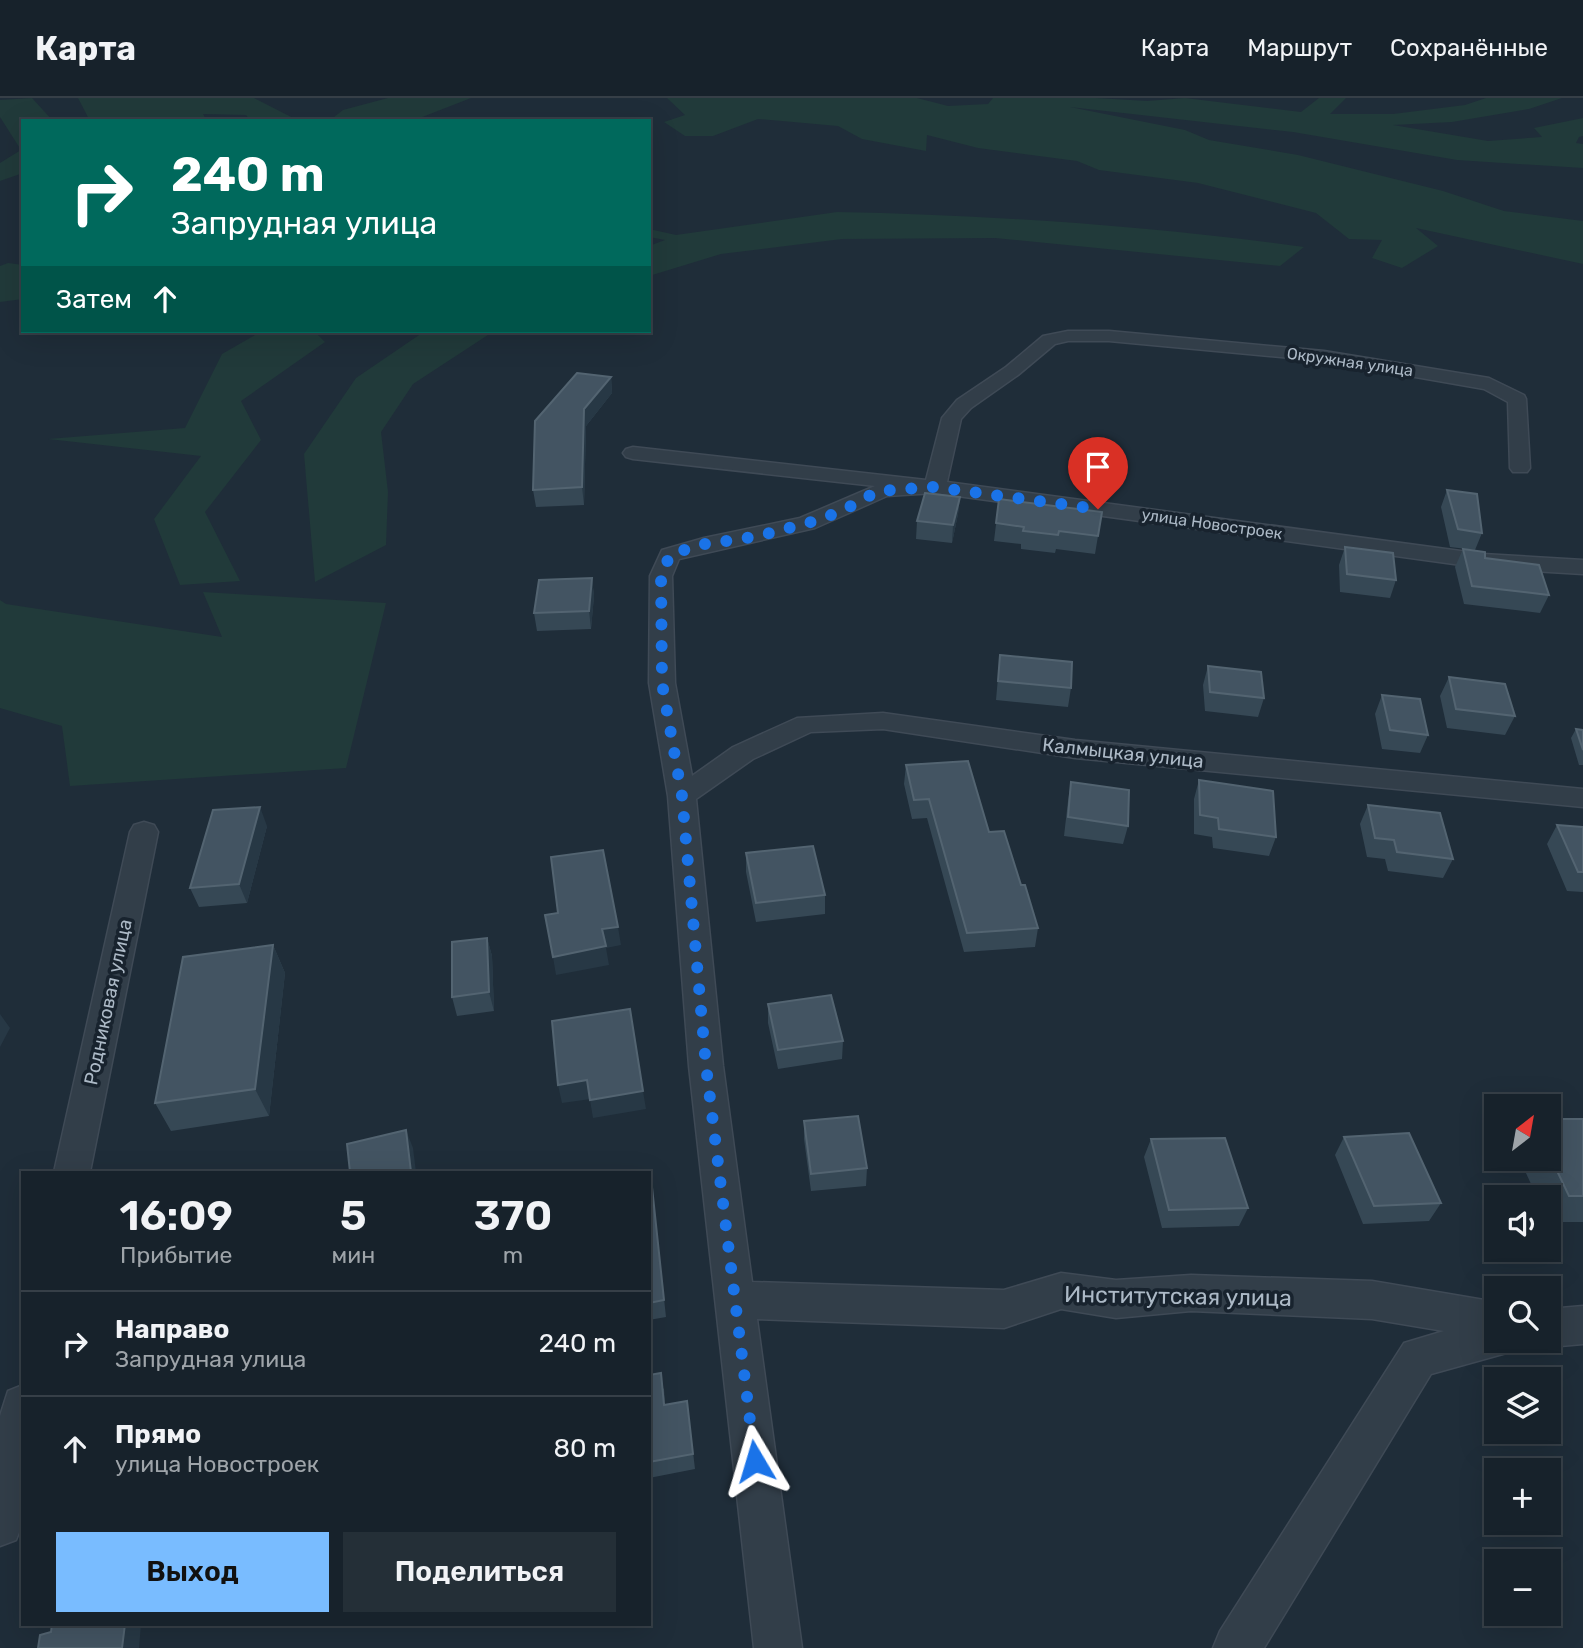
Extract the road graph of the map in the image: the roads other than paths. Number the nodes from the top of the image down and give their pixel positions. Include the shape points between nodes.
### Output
1 (633, 453) dead end
2 (1520, 468) dead end
3 (934, 487) junction
4 (1583, 567) edge
5 (682, 796) junction
6 (1583, 798) edge
7 (144, 832) dead end
8 (72, 1171) edge
9 (735, 1300) junction
10 (1484, 1319) edge
11 (1583, 1325) edge
12 (1561, 1327) edge
13 (1484, 1341) edge
14 (21, 1416) edge
15 (0, 1524) edge
16 (778, 1648) edge
17 (1237, 1648) edge

1 - 3 street, улица Новостроек
2 - 3 street, Окружная улица via 1517,399 1489,384 1324,356 1068,336 1049,340 964,404 952,418
3 - 4 street, улица Новостроек via 1483,561
3 - 5 street via 878,491 811,522 670,555 661,576 662,683
5 - 6 street, Калмыцкая улица via 743,753 807,724 883,721 1075,749
5 - 9 street via 706,1066
7 - 8 street, Родниковая улица
9 - 10 street, Институтская улица via 1004,1309 1061,1291 1116,1299 1191,1293 1372,1300
9 - 16 street
11 - 12 street
13 - 17 street via 1418,1357
14 - 15 street

